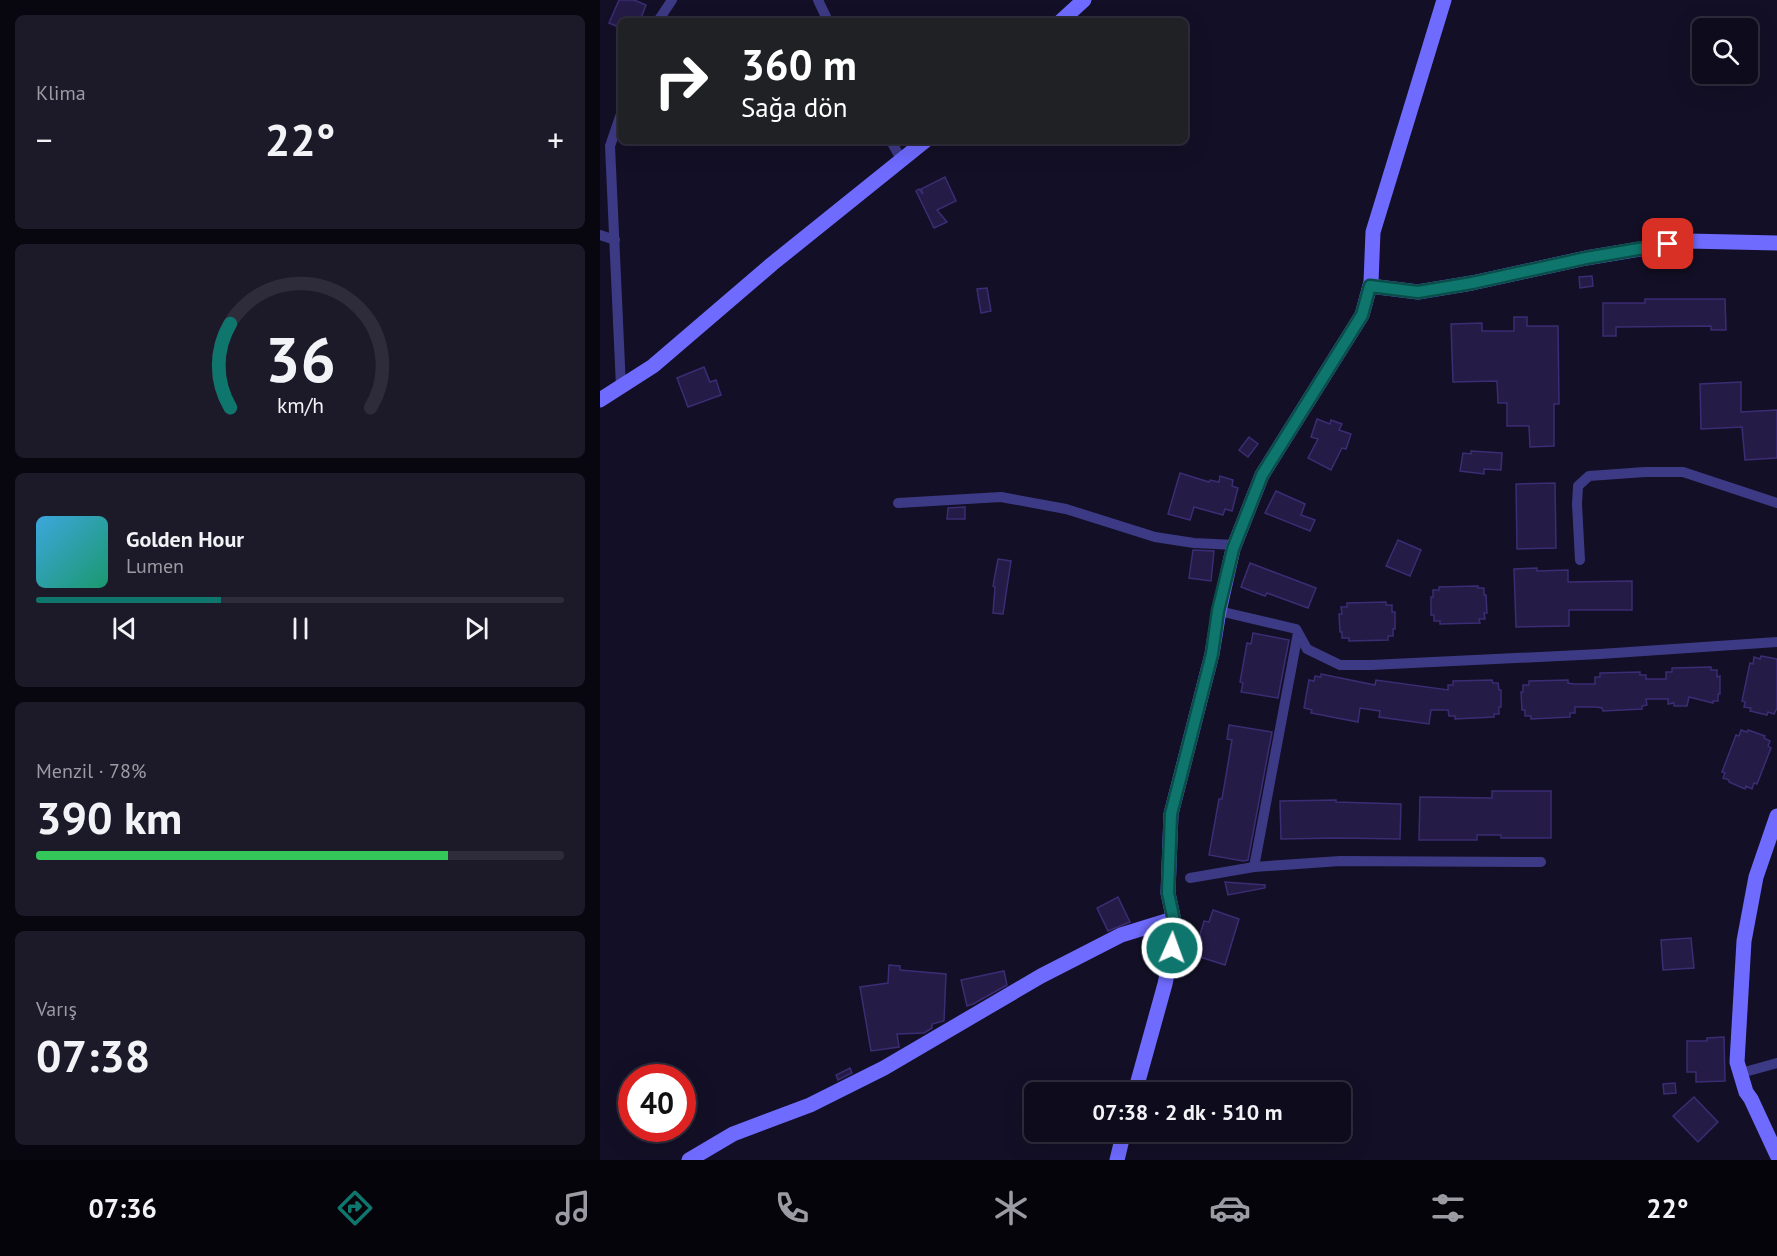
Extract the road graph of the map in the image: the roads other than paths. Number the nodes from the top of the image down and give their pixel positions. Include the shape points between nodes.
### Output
1 (672, 0) edge
2 (818, 0) edge
3 (1084, 0) edge
4 (1444, 0) edge
5 (660, 18) edge
6 (827, 18) edge
7 (1064, 18) edge
8 (618, 123) edge
9 (893, 144) edge
10 (921, 144) edge
11 (901, 159) junction
12 (600, 235) edge
13 (615, 240) junction
14 (1777, 243) edge
15 (1370, 286) junction
16 (621, 387) junction
17 (600, 400) edge
18 (1777, 502) edge
19 (898, 503) dead end
20 (1235, 545) junction
21 (1580, 560) dead end
22 (1218, 611) junction
23 (1298, 633) junction
24 (1777, 642) edge
25 (1777, 816) edge
26 (1541, 861) dead end
27 (1254, 867) junction
28 (1190, 878) dead end
29 (1173, 919) junction
30 (1777, 1063) edge
31 (1741, 1073) junction
32 (1138, 1082) edge
33 (1121, 1142) edge
34 (1777, 1155) edge
35 (689, 1160) edge
36 (1117, 1160) edge

1 - 5 street
2 - 6 street
3 - 7 street
4 - 15 street via 1373,232
8 - 13 street via 610,146
9 - 11 street
10 - 11 street
11 - 16 street via 653,366
12 - 13 street
13 - 16 street
14 - 15 street via 1688,241 1418,292
15 - 20 street via 1362,315 1262,475
16 - 17 street
18 - 21 street via 1683,472 1588,476 1578,486
19 - 20 street via 1001,497 1065,509 1155,537
20 - 22 street
22 - 23 street via 1296,629
22 - 29 street via 1212,654 1171,814 1168,893
23 - 24 street via 1307,649 1340,665 1588,655
23 - 27 street
25 - 31 street via 1756,877 1744,941 1737,1062
26 - 27 street via 1340,861
27 - 28 street
29 - 32 street via 1176,930 1165,984
29 - 35 street via 1121,935 1041,976 884,1068 810,1105 733,1134
30 - 31 street
31 - 34 street via 1746,1092
33 - 36 street

